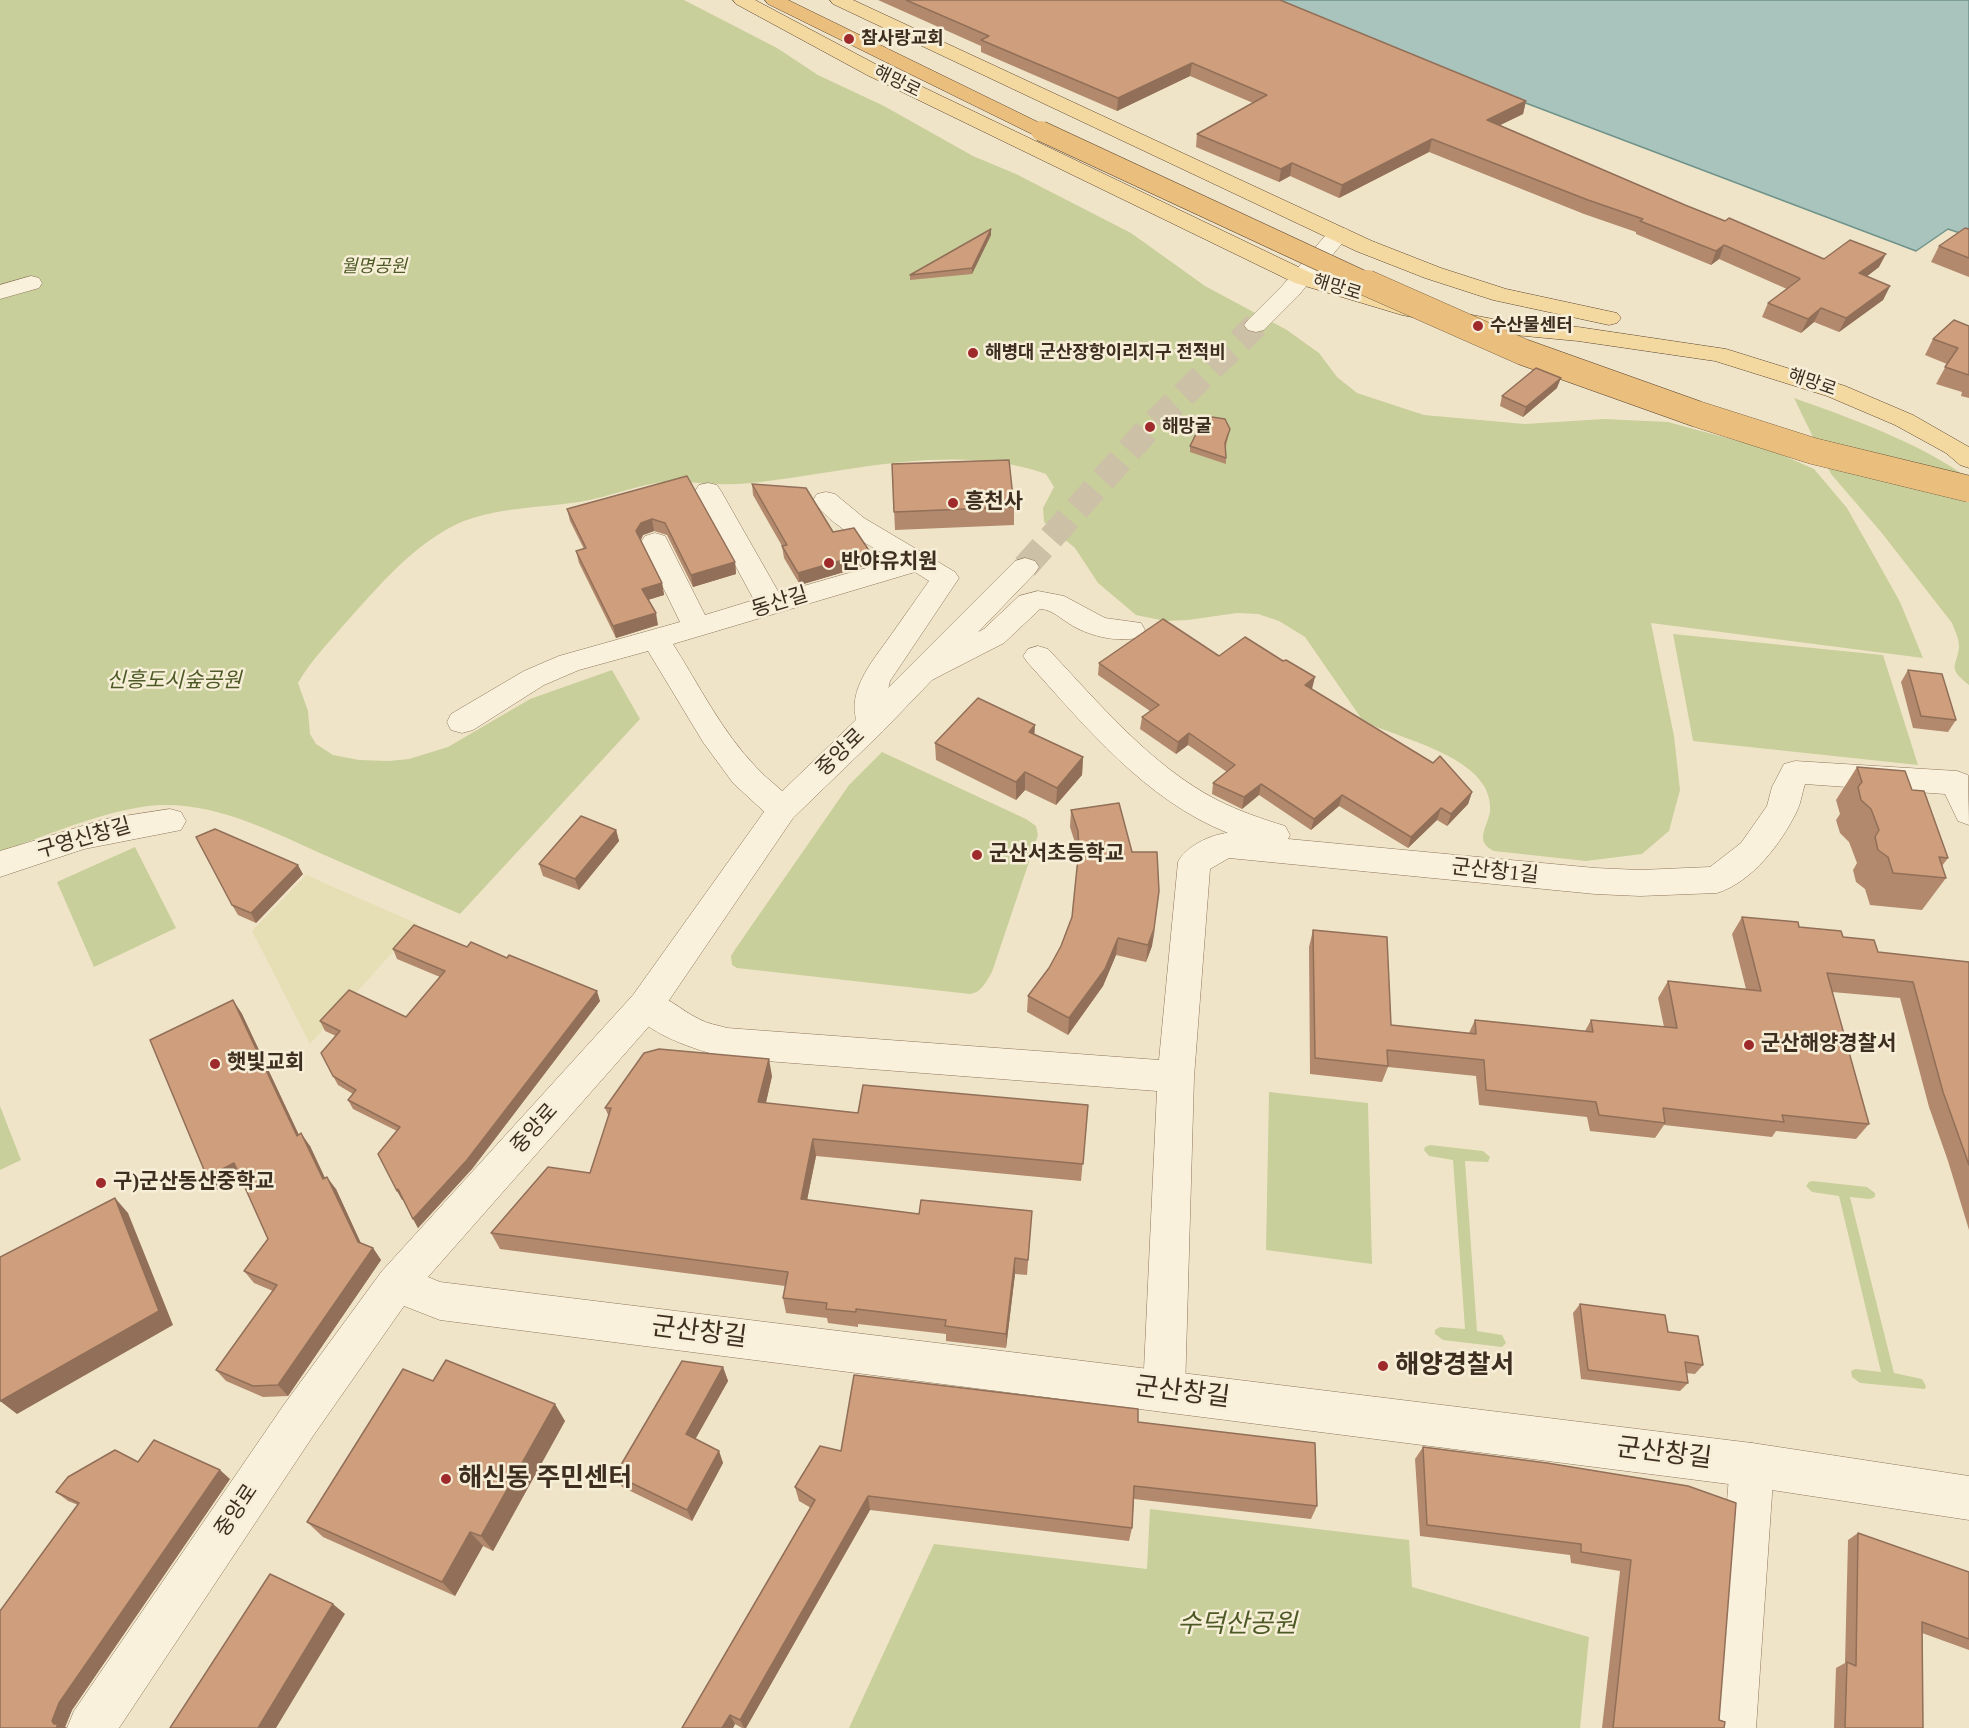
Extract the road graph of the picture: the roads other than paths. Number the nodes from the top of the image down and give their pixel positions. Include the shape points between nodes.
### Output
1 (742, 0) edge
2 (774, 0) edge
3 (800, 0) edge
4 (839, 0) edge
5 (1051, 127) junction
6 (1250, 192) junction
7 (1184, 219) junction
8 (1339, 234) junction
9 (1303, 278) junction
10 (31, 283) dead end
11 (0, 292) edge
12 (1256, 325) tunnel mouth
13 (1934, 412) dead end
14 (1969, 460) edge
15 (1969, 472) edge
16 (1969, 489) edge
17 (708, 491) dead end
18 (826, 500) dead end
19 (655, 542) dead end
20 (918, 562) junction
21 (1025, 567) tunnel mouth
22 (771, 605) junction
23 (696, 627) junction
24 (1131, 630) dead end
25 (655, 639) junction
26 (1038, 656) dead end
27 (920, 674) junction
28 (462, 722) dead end
29 (872, 723) junction
30 (782, 810) junction
31 (1969, 813) edge
32 (170, 820) dead end
33 (0, 864) edge
34 (1490, 871) junction
35 (646, 1005) junction
36 (1176, 1077) junction
37 (396, 1284) junction
38 (1164, 1391) junction
39 (1752, 1465) junction
40 (1969, 1498) edge
41 (91, 1728) edge
42 (1732, 1728) edge

1 - 7 main road, 해망로 via 874,71
2 - 5 highway
3 - 5 highway
4 - 6 main road, 해망로
5 - 15 highway via 1412,287 1676,392 1791,427
5 - 16 highway, bridge via 1347,274 1523,352 1814,451
6 - 7 main road via 1275,209 1280,220 1274,230 1257,233
6 - 8 main road, 해망로
7 - 9 main road, 해망로
8 - 9 street
8 - 13 main road, 해망로 via 1501,296 1716,338 1786,356 1880,388
9 - 12 street
9 - 14 main road, 해망로 via 1410,310 1493,326 1718,354 1836,391 1904,420
10 - 11 street
17 - 22 street
18 - 20 street via 854,524
19 - 23 street
20 - 22 street, 동산길
20 - 29 street via 945,578 876,680 870,698
21 - 27 street, 중앙로
22 - 23 street, 동산길
23 - 25 street, 동산길
24 - 27 street via 1094,624 1052,600 1035,600 994,636
25 - 28 street, 동산길 via 569,663 534,678
25 - 30 street via 744,775
26 - 34 street via 1157,777 1210,813 1245,829 1284,838 1447,855
27 - 29 street, 중앙로
29 - 30 street, 중앙로
30 - 35 street, 중앙로
31 - 34 street, 군산창1길 via 1957,783 1794,772 1782,809 1753,852 1717,880 1629,883
32 - 33 street, 구영신창길 via 108,828
34 - 36 street, 군산창1길 via 1225,845 1194,862
35 - 36 street via 692,1034 727,1042
35 - 37 street, 중앙로
36 - 38 street
37 - 38 street, 군산창길 via 440,1302
37 - 41 street, 중앙로 via 298,1421
38 - 39 street, 군산창길
39 - 40 street, 군산창길
39 - 42 street

